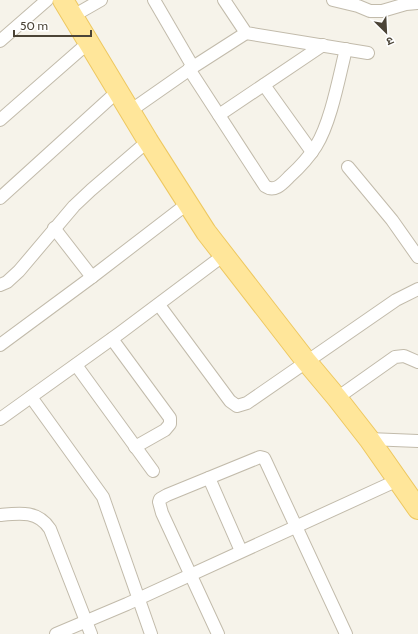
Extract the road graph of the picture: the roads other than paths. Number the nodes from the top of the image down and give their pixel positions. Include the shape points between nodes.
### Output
1 (47, 0) edge
2 (101, 0) edge
3 (154, 0) edge
4 (224, 0) edge
5 (333, 0) edge
6 (418, 3) edge
7 (68, 8) edge
8 (246, 33) junction
9 (0, 41) edge
10 (88, 43) junction
11 (323, 46) junction
12 (346, 49) junction
13 (368, 53) dead end
14 (191, 68) junction
15 (264, 85) junction
16 (118, 91) junction
17 (130, 111) junction
18 (219, 116) junction
19 (0, 120) edge
20 (148, 141) junction
21 (312, 152) junction
22 (348, 167) dead end
23 (0, 198) edge
24 (187, 204) junction
25 (54, 228) junction
26 (224, 255) junction
27 (418, 257) edge
28 (92, 277) junction
29 (0, 285) edge
30 (418, 289) edge
31 (159, 305) junction
32 (112, 339) junction
33 (0, 345) edge
34 (306, 361) junction
35 (418, 362) edge
36 (76, 365) junction
37 (31, 397) junction
38 (337, 398) junction
39 (0, 419) edge
40 (369, 439) junction
41 (418, 441) edge
42 (135, 447) junction
43 (152, 471) dead end
44 (209, 478) junction
45 (398, 480) junction
46 (418, 509) edge
47 (0, 515) edge
48 (296, 526) junction
49 (241, 551) junction
50 (190, 574) junction
51 (138, 599) junction
52 (86, 622) junction
53 (56, 634) edge
54 (91, 634) edge
55 (151, 634) edge
56 (218, 634) edge
57 (346, 634) edge

1 - 9 street
2 - 7 street
3 - 14 street
4 - 8 street
5 - 6 street via 370,11 389,10
7 - 10 main road
8 - 11 street
8 - 14 street
10 - 16 main road
10 - 19 street
11 - 12 street
11 - 15 street
12 - 13 street
12 - 21 street via 328,116
14 - 17 street
14 - 18 street
15 - 18 street
15 - 21 street
16 - 17 main road
16 - 23 street
17 - 20 main road
18 - 21 street via 268,188 282,184
20 - 24 main road
20 - 25 street via 90,190
22 - 27 street via 392,220
24 - 26 main road
24 - 28 street
25 - 28 street
25 - 29 street via 19,272
26 - 31 street
26 - 34 main road
28 - 33 street
30 - 34 street via 396,300
31 - 32 street
31 - 34 street via 230,401 237,406 247,402
32 - 36 street
32 - 42 street via 170,418 170,424 165,430
34 - 38 main road
35 - 38 street via 404,356 394,357
36 - 37 street
36 - 42 street
37 - 39 street
37 - 51 street via 103,497
38 - 40 main road
40 - 41 street
40 - 45 main road
42 - 43 street
44 - 48 street via 255,458 264,458
44 - 49 street
44 - 50 street via 163,497 159,502
45 - 46 main road
45 - 48 street
47 - 52 street via 32,515 46,522
48 - 49 street
48 - 57 street
49 - 50 street
50 - 51 street
50 - 56 street
51 - 52 street
51 - 55 street
52 - 53 street
52 - 54 street

